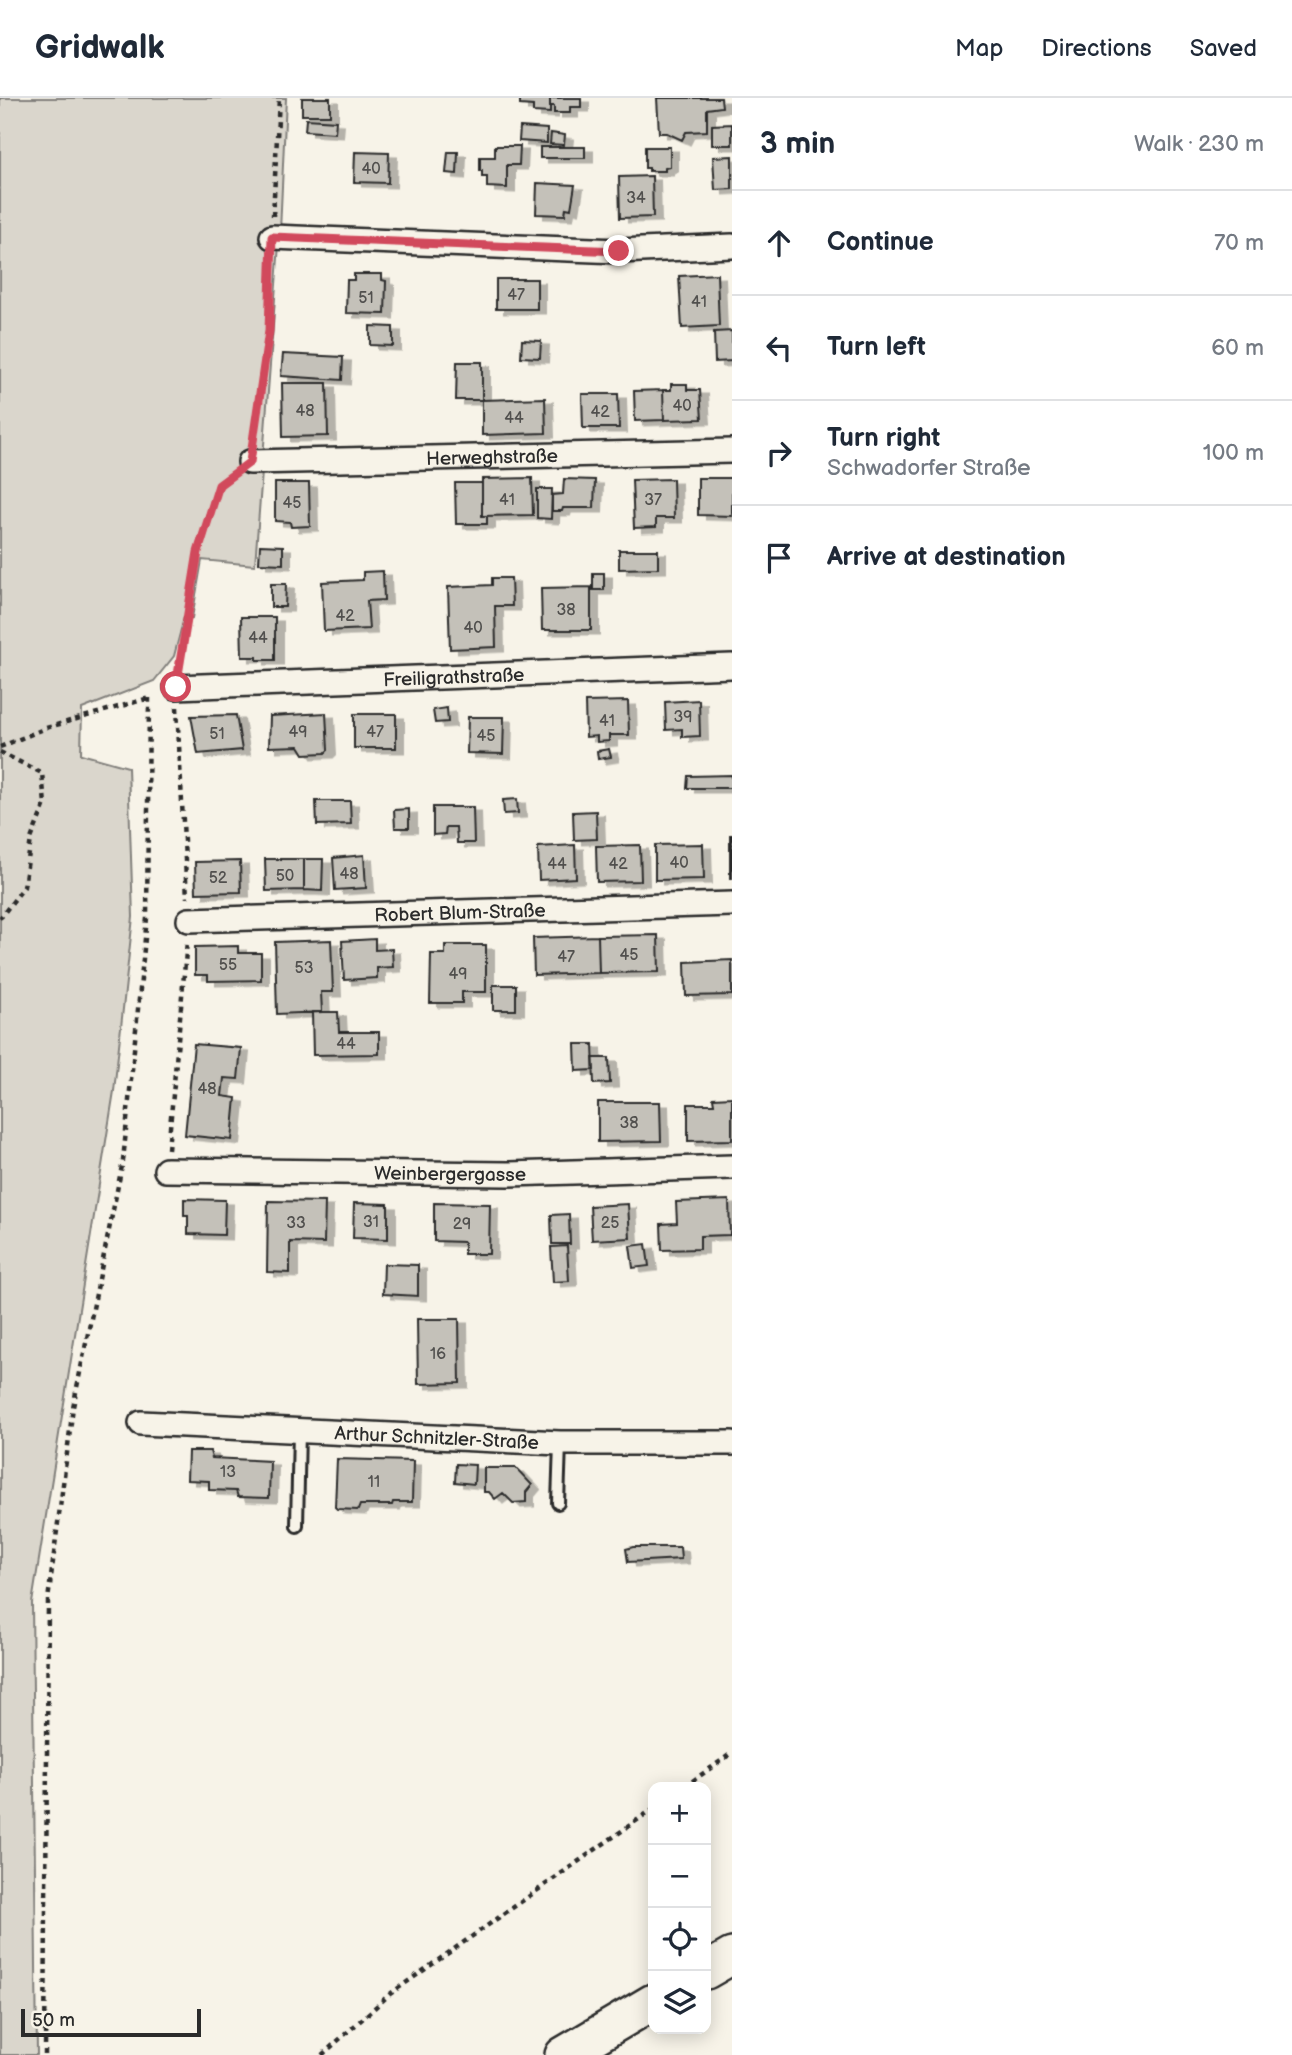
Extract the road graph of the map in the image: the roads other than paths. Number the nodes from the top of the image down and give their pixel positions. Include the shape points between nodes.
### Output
1 (272, 237) road end
2 (732, 246) edge
3 (732, 451) edge
4 (250, 462) road end
5 (732, 666) edge
6 (176, 687) road end
7 (732, 904) edge
8 (189, 920) dead end
9 (732, 1167) edge
10 (166, 1170) dead end
11 (141, 1423) dead end
12 (299, 1430) junction
13 (560, 1443) junction
14 (732, 1443) edge
15 (558, 1503) dead end
16 (297, 1526) dead end
17 (732, 1956) edge
18 (711, 1968) edge
19 (648, 2005) edge
20 (563, 2055) edge

1 - 2 street via 619,251
3 - 4 street, Herweghstraße
5 - 6 street, Freiligrathstraße
7 - 8 street, Robert Blum-Straße
9 - 10 street, Weinbergergasse via 510,1174
11 - 12 street, Arthur Schnitzler-Straße
12 - 13 street, Arthur Schnitzler-Straße
12 - 16 lane
13 - 14 street, Arthur Schnitzler-Straße
13 - 15 lane
17 - 18 main road
19 - 20 main road

